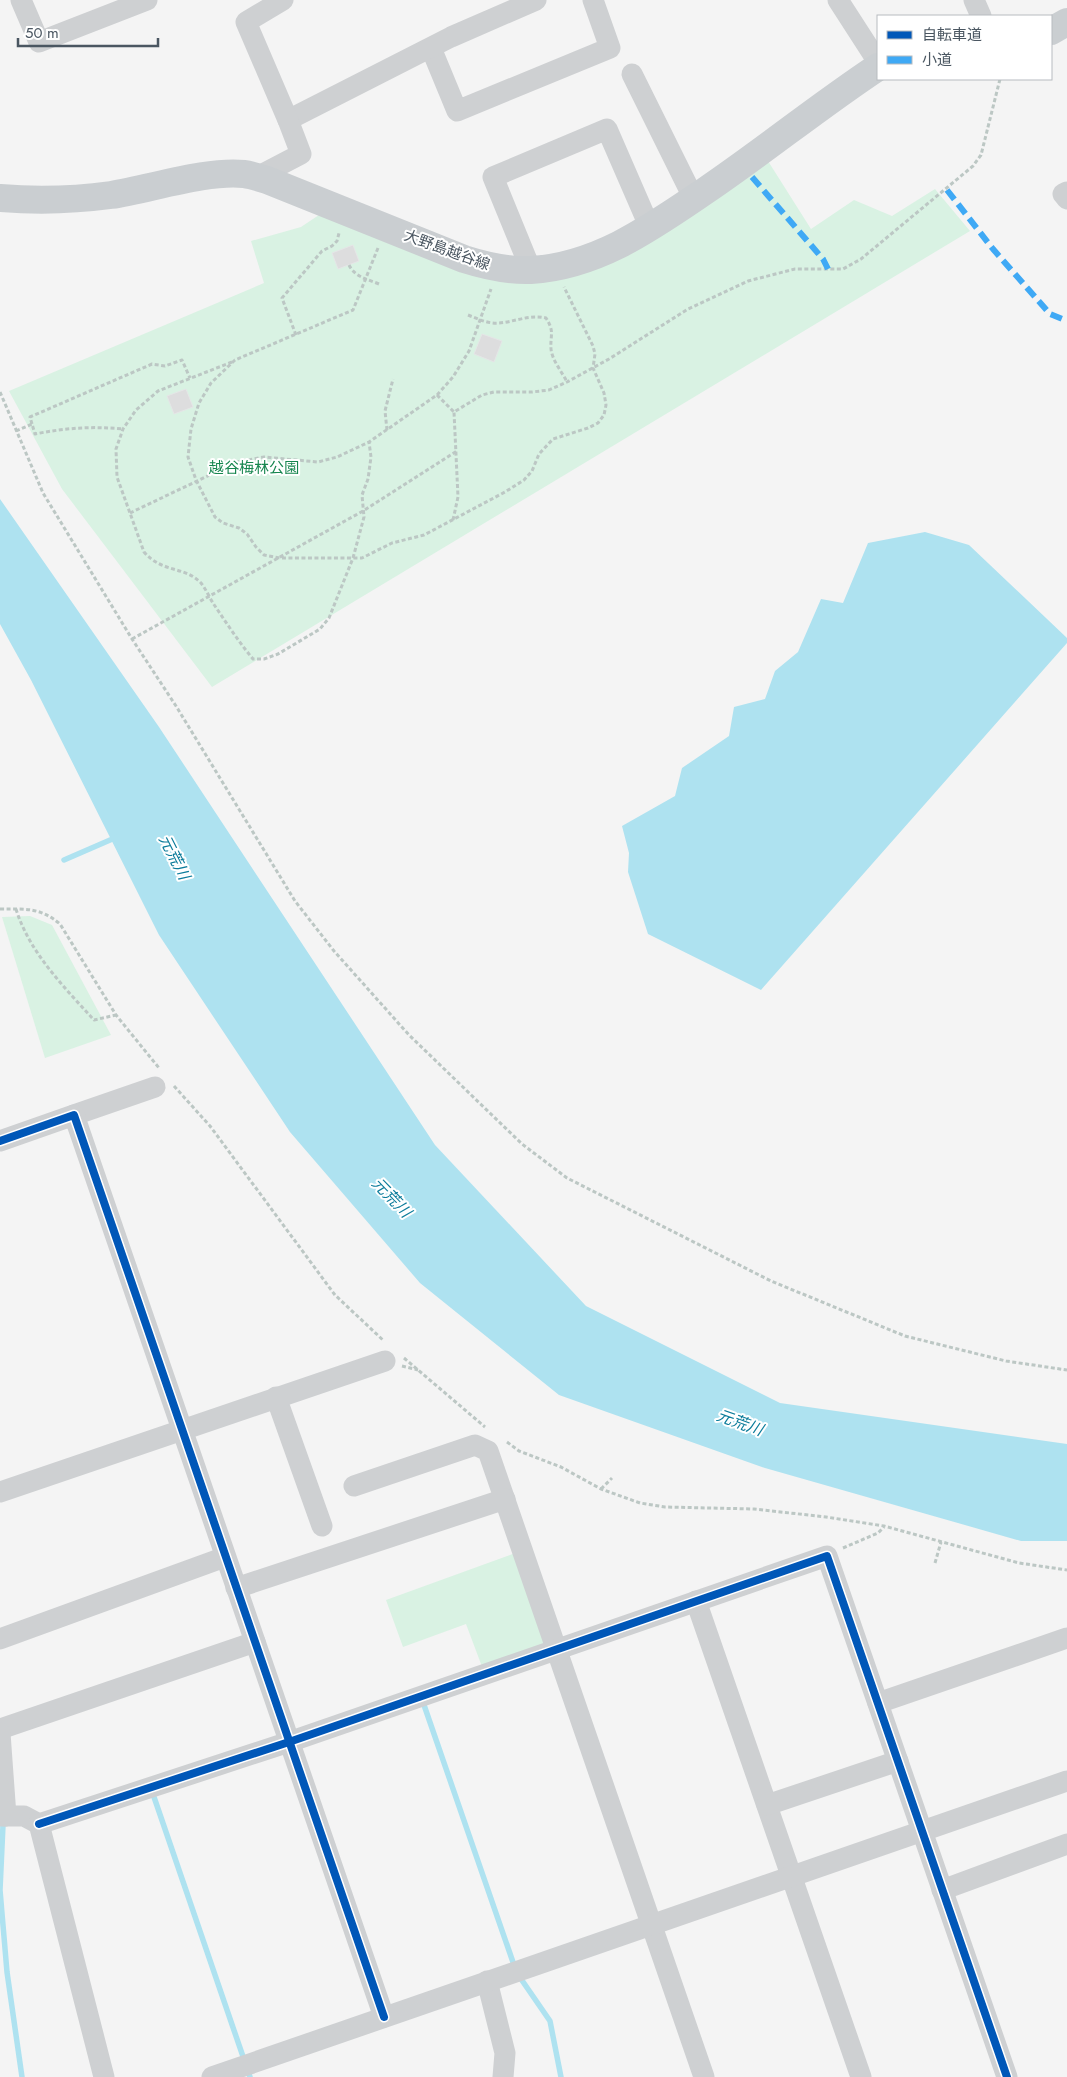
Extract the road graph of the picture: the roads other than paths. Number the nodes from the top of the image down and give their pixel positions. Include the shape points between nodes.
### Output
1 (21, 0) edge
2 (147, 0) edge
3 (283, 0) edge
4 (536, 0) edge
5 (593, 0) edge
6 (838, 0) edge
7 (974, 0) edge
8 (981, 15) edge
9 (1067, 22) edge
10 (1052, 30) edge
11 (431, 48) junction
12 (877, 60) edge
13 (877, 68) edge
14 (632, 74) dead end
15 (288, 120) junction
16 (257, 177) junction
17 (1067, 192) edge
18 (0, 198) edge
19 (694, 199) junction
20 (1067, 199) edge
21 (650, 228) junction
22 (531, 270) junction
23 (163, 1080) road end
24 (74, 1115) junction
25 (0, 1140) edge
26 (391, 1353) road end
27 (276, 1397) junction
28 (181, 1429) junction
29 (354, 1486) dead end
30 (0, 1492) edge
31 (504, 1499) junction
32 (322, 1526) dead end
33 (225, 1557) junction
34 (236, 1588) junction
35 (696, 1601) junction
36 (1067, 1638) edge
37 (0, 1639) edge
38 (255, 1642) junction
39 (556, 1650) junction
40 (878, 1703) junction
41 (0, 1729) edge
42 (0, 1733) edge
43 (289, 1742) junction
44 (898, 1761) junction
45 (1067, 1781) edge
46 (767, 1805) junction
47 (3, 1816) edge
48 (39, 1824) junction
49 (922, 1831) junction
50 (1067, 1844) edge
51 (792, 1876) junction
52 (942, 1890) junction
53 (651, 1925) junction
54 (487, 1981) junction
55 (384, 2017) junction
56 (104, 2077) edge
57 (212, 2077) edge
58 (503, 2077) edge
59 (704, 2077) edge
60 (861, 2077) edge
61 (1007, 2077) edge

1 - 2 street via 39,42
3 - 15 street via 246,22
4 - 11 street
5 - 11 street via 610,48 457,111
6 - 12 street
7 - 8 street
9 - 10 main road
11 - 15 street
13 - 19 main road, 大野島越谷線
14 - 19 street
15 - 16 street via 301,154
16 - 18 main road, 大野島越谷線 via 227,174 72,199
16 - 22 main road, 大野島越谷線 via 464,259 496,268
17 - 20 street via 1063,194
19 - 21 main road, 大野島越谷線
21 - 22 main road, 大野島越谷線 via 616,247 577,261
21 - 22 street via 607,129 493,177
23 - 24 street
24 - 25 street
24 - 28 street
26 - 27 street
27 - 28 street
27 - 32 street
28 - 30 street
28 - 33 street
29 - 31 street via 475,1445 488,1451
31 - 34 street
31 - 39 street
33 - 34 street
33 - 37 street
34 - 38 street
35 - 39 street
35 - 40 street via 826,1556
35 - 46 street
36 - 40 street
38 - 41 street
38 - 43 street
39 - 43 street
39 - 53 street
40 - 44 street
42 - 47 street
43 - 48 street
43 - 55 street
44 - 46 street
44 - 49 street
45 - 49 street
46 - 51 street
47 - 48 street via 24,1816
48 - 56 street
49 - 51 street
49 - 52 street
50 - 52 street
51 - 53 street
51 - 60 street
52 - 61 street
53 - 54 street
53 - 59 street
54 - 55 street
54 - 58 street via 505,2052
55 - 57 street

